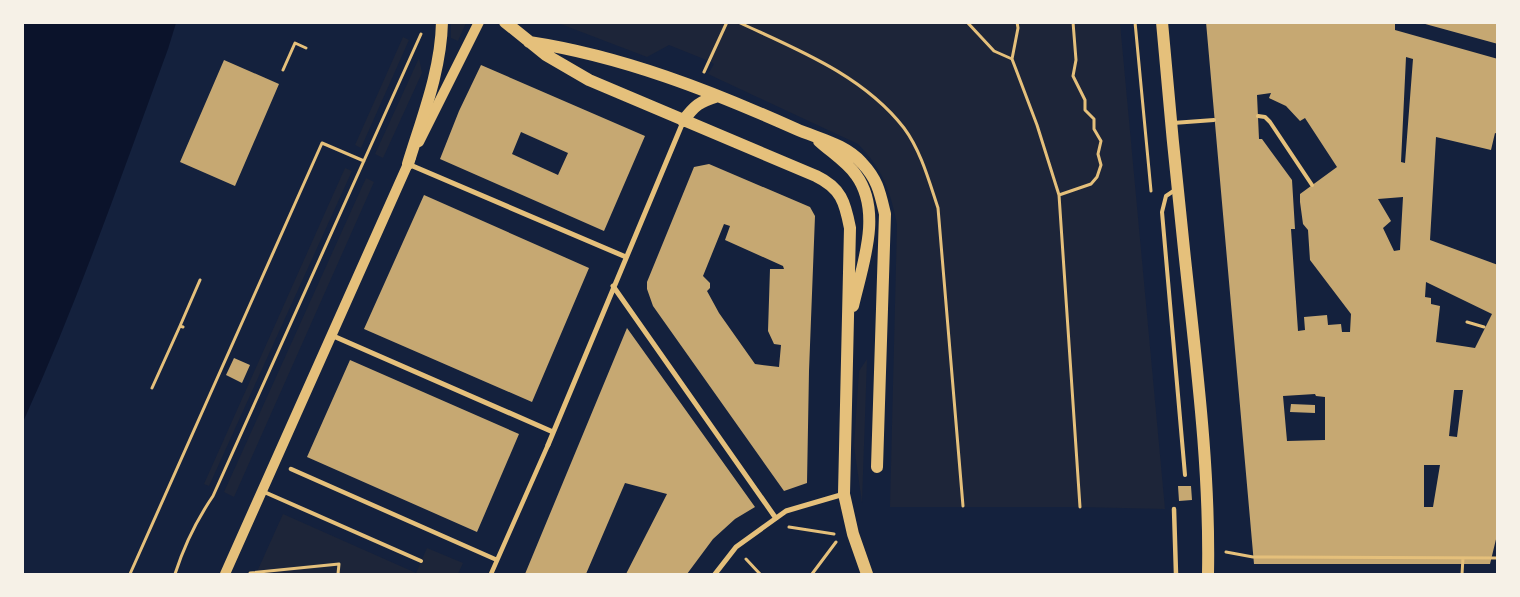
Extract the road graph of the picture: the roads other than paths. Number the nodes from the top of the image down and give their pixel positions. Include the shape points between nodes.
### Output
1 (442, 22) edge
2 (479, 22) edge
3 (505, 22) edge
4 (1162, 22) edge
5 (527, 41) junction
6 (718, 96) junction
7 (1258, 116) dead end
8 (1214, 120) dead end
9 (683, 121) junction
10 (1171, 123) junction
11 (814, 136) junction
12 (408, 164) junction
13 (1312, 185) dead end
14 (1177, 188) junction
15 (626, 257) junction
16 (613, 286) junction
17 (331, 335) junction
18 (847, 336) junction
19 (553, 432) junction
20 (548, 445) joint
21 (877, 467) dead end
22 (292, 469) dead end
23 (1185, 475) dead end
24 (262, 491) junction
25 (844, 494) junction
26 (1174, 509) dead end
27 (775, 517) junction
28 (498, 560) junction
29 (421, 561) dead end
30 (225, 574) edge
31 (492, 574) edge
32 (715, 574) edge
33 (867, 574) edge
34 (1176, 574) edge
35 (1208, 574) edge

1 - 12 main road via 439,62
2 - 12 main road
3 - 5 main road
4 - 10 main road
5 - 6 main road via 569,48
5 - 9 main road via 589,80
6 - 9 main road via 694,106
6 - 11 main road
7 - 13 lane via 1270,122
8 - 10 lane
9 - 15 street
9 - 18 main road via 816,176 838,192 845,205 850,228
10 - 14 main road
11 - 18 main road via 854,173 865,193 868,210 868,241
11 - 21 main road via 844,148 862,163 878,184 885,214
12 - 15 street
12 - 17 main road
14 - 23 lane via 1166,196 1162,212
14 - 35 main road via 1208,492
15 - 16 street
16 - 19 street
16 - 27 street
17 - 19 street
17 - 24 main road
18 - 25 main road
19 - 20 street
20 - 28 street
22 - 28 street
24 - 29 lane
24 - 30 main road
25 - 27 street
25 - 33 main road
26 - 34 street
27 - 32 street via 736,547
28 - 31 street

